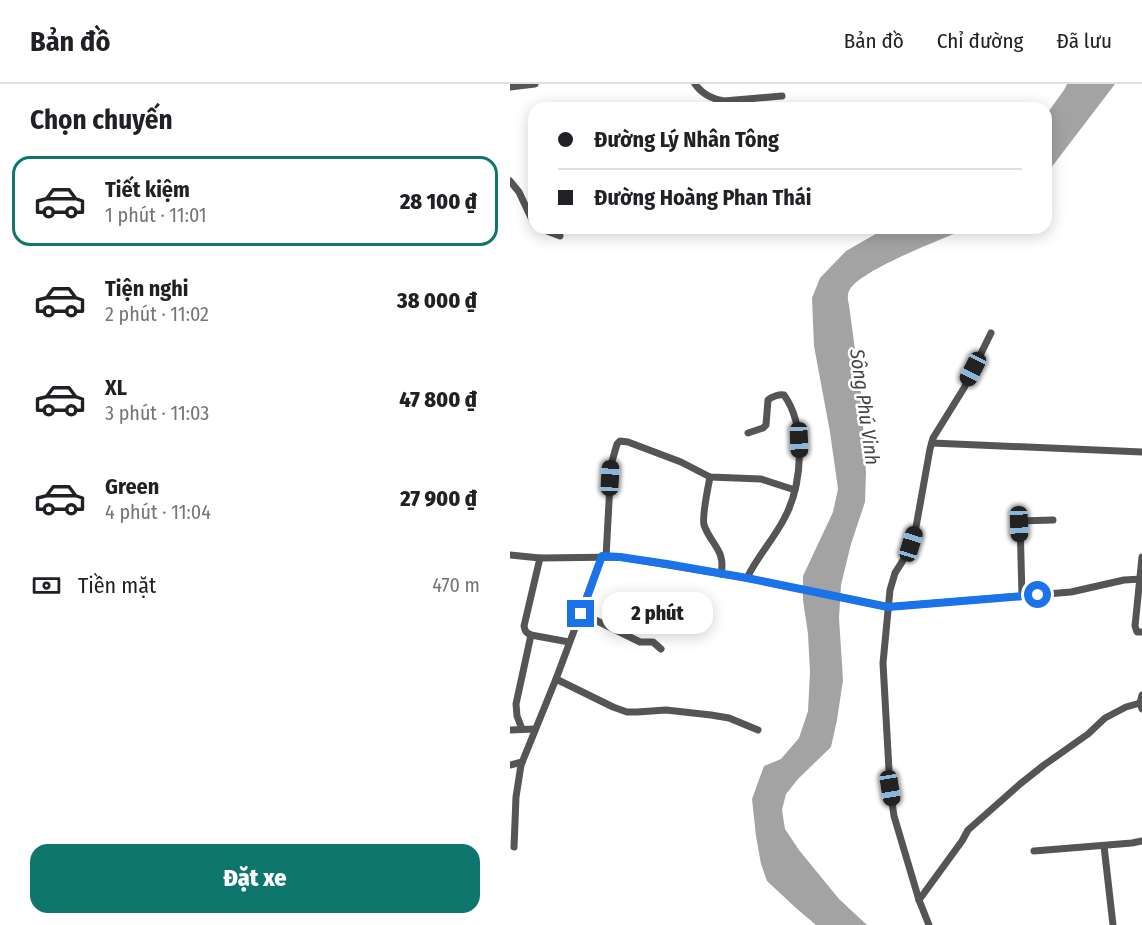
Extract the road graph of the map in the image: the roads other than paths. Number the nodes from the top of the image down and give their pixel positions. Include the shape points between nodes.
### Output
1 (535, 84) edge
2 (695, 84) edge
3 (510, 87) edge
4 (782, 96) dead end
5 (510, 181) edge
6 (528, 211) edge
7 (555, 234) edge
8 (560, 236) dead end
9 (991, 333) dead end
10 (748, 434) dead end
11 (932, 443) junction
12 (1142, 452) edge
13 (710, 477) junction
14 (795, 490) junction
15 (1053, 520) dead end
16 (510, 555) edge
17 (604, 556) junction
18 (1142, 557) edge
19 (540, 558) junction
20 (721, 574) junction
21 (747, 578) junction
22 (1141, 579) edge
23 (1022, 596) junction
24 (888, 607) junction
25 (581, 614) junction
26 (1142, 632) edge
27 (531, 635) junction
28 (569, 642) junction
29 (662, 649) dead end
30 (556, 679) junction
31 (1141, 701) edge
32 (522, 729) junction
33 (536, 729) junction
34 (510, 730) edge
35 (758, 730) dead end
36 (522, 762) junction
37 (510, 765) edge
38 (1142, 841) edge
39 (1104, 846) junction
40 (514, 847) dead end
41 (1034, 851) dead end
42 (919, 900) junction
43 (929, 925) edge
44 (1113, 925) edge

1 - 3 street
2 - 4 street via 709,96 724,101
5 - 6 street
7 - 8 street
9 - 11 street
10 - 14 street via 766,426 768,400 784,395 799,440
11 - 12 street
11 - 24 street via 916,526 895,573
13 - 14 street via 761,479
13 - 17 street via 681,462 620,441 610,465
13 - 20 street via 704,522 722,558
14 - 21 street via 784,519
15 - 23 street via 1020,521
16 - 19 street
17 - 19 street
17 - 20 street
17 - 25 street
18 - 22 street
19 - 27 street via 524,626
20 - 21 street
21 - 24 street
22 - 23 street
22 - 26 street via 1135,626 1137,632
23 - 24 street
24 - 42 street via 884,663 890,788 894,816
25 - 28 street
25 - 29 street
27 - 28 street
27 - 32 street via 516,704
28 - 30 street
30 - 33 street
30 - 35 street via 627,712 666,710 711,715
31 - 42 street via 1106,718 968,830
32 - 33 street
32 - 34 street
33 - 36 street
36 - 37 street
36 - 40 street
38 - 39 street
39 - 41 street
39 - 44 street
42 - 43 street

